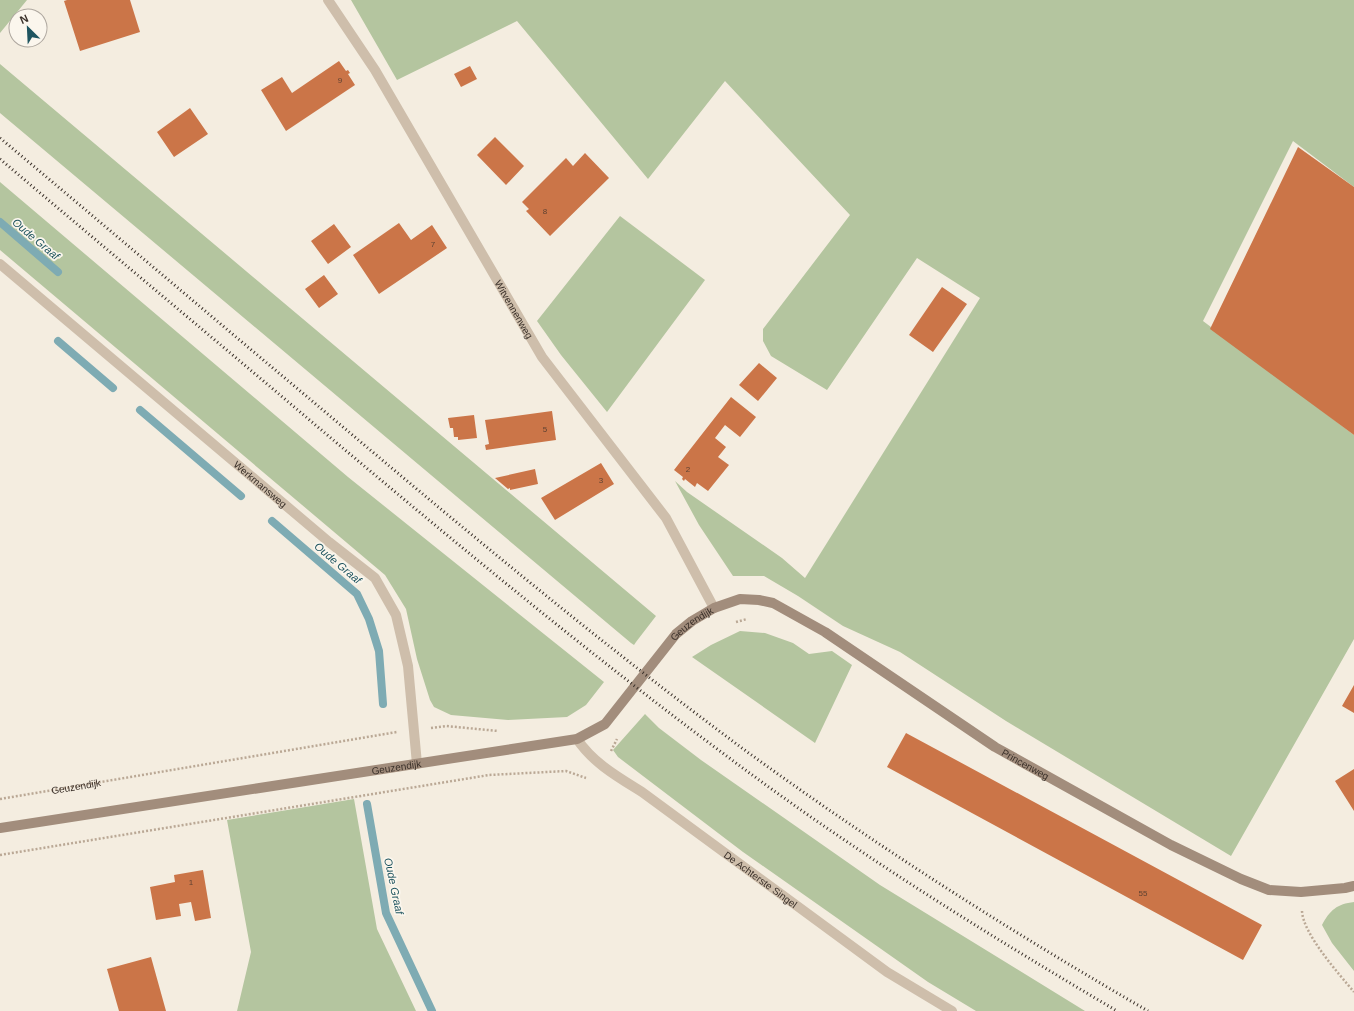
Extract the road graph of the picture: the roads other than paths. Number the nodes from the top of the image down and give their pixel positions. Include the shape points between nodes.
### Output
1 (328, 0) edge
2 (0, 264) edge
3 (714, 608) junction
4 (577, 739) junction
5 (417, 764) junction
6 (0, 828) edge
7 (1354, 886) edge
8 (952, 1011) edge

1 - 3 street, Witvennenweg via 375,70 542,357 666,518
2 - 5 street, Werkmansweg via 375,578 396,615 408,666
3 - 4 main road, Geuzendijk via 676,634 605,724
3 - 7 main road, Princenweg via 740,599 773,603 825,632 995,748 1165,841 1241,879 1269,890 1301,892
4 - 5 main road, Geuzendijk
4 - 8 street, De Achterste Singel via 585,751 612,773 642,792 887,972
5 - 6 main road, Geuzendijk

